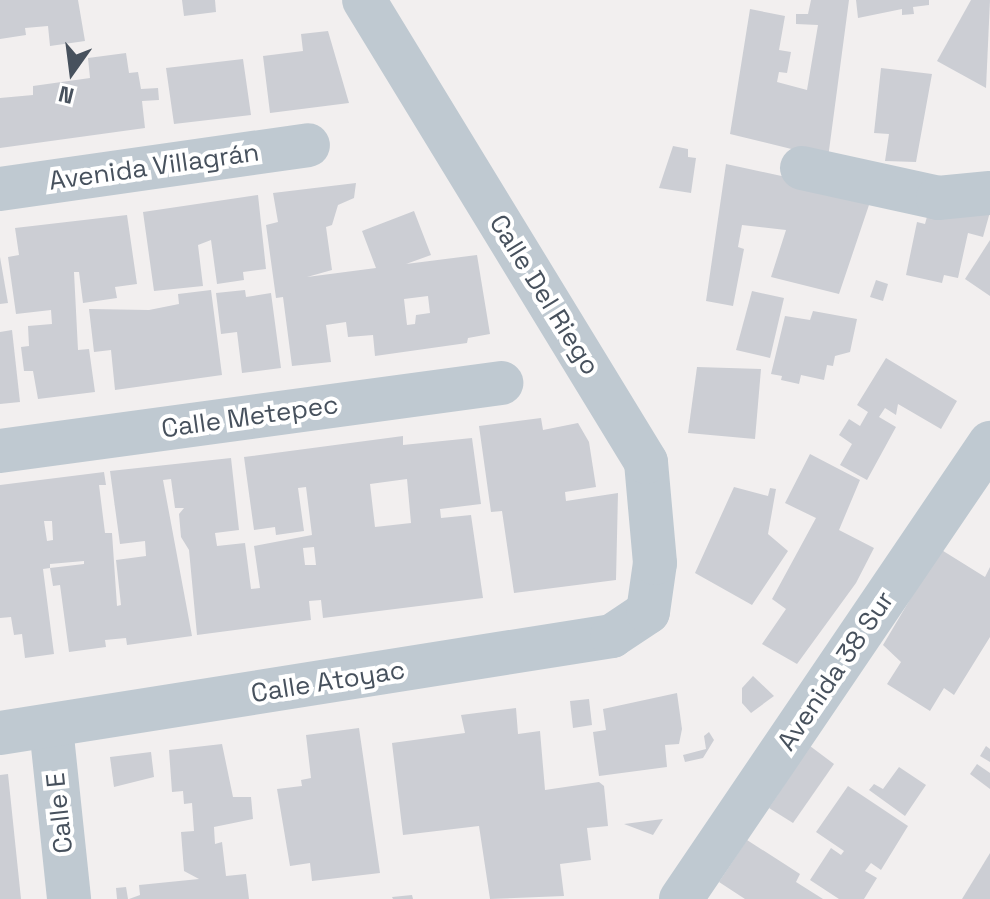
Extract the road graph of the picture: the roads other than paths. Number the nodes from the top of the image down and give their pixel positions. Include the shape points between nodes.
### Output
1 (364, 0) edge
2 (308, 145) dead end
3 (802, 168) dead end
4 (0, 189) edge
5 (990, 193) edge
6 (501, 383) dead end
7 (0, 451) edge
8 (988, 452) edge
9 (648, 612) joint
10 (51, 727) junction
11 (0, 733) edge
12 (69, 899) edge
13 (681, 899) edge

1 - 9 street, Calle Del Riego via 646,462 655,563
2 - 4 street, Avenida Villagrán
3 - 5 street via 938,198
6 - 7 street, Calle Metepec
8 - 13 street, Avenida 38 Sur
9 - 10 street, Calle Atoyac via 612,636
10 - 11 street, Calle Atoyac
10 - 12 street, Calle E

